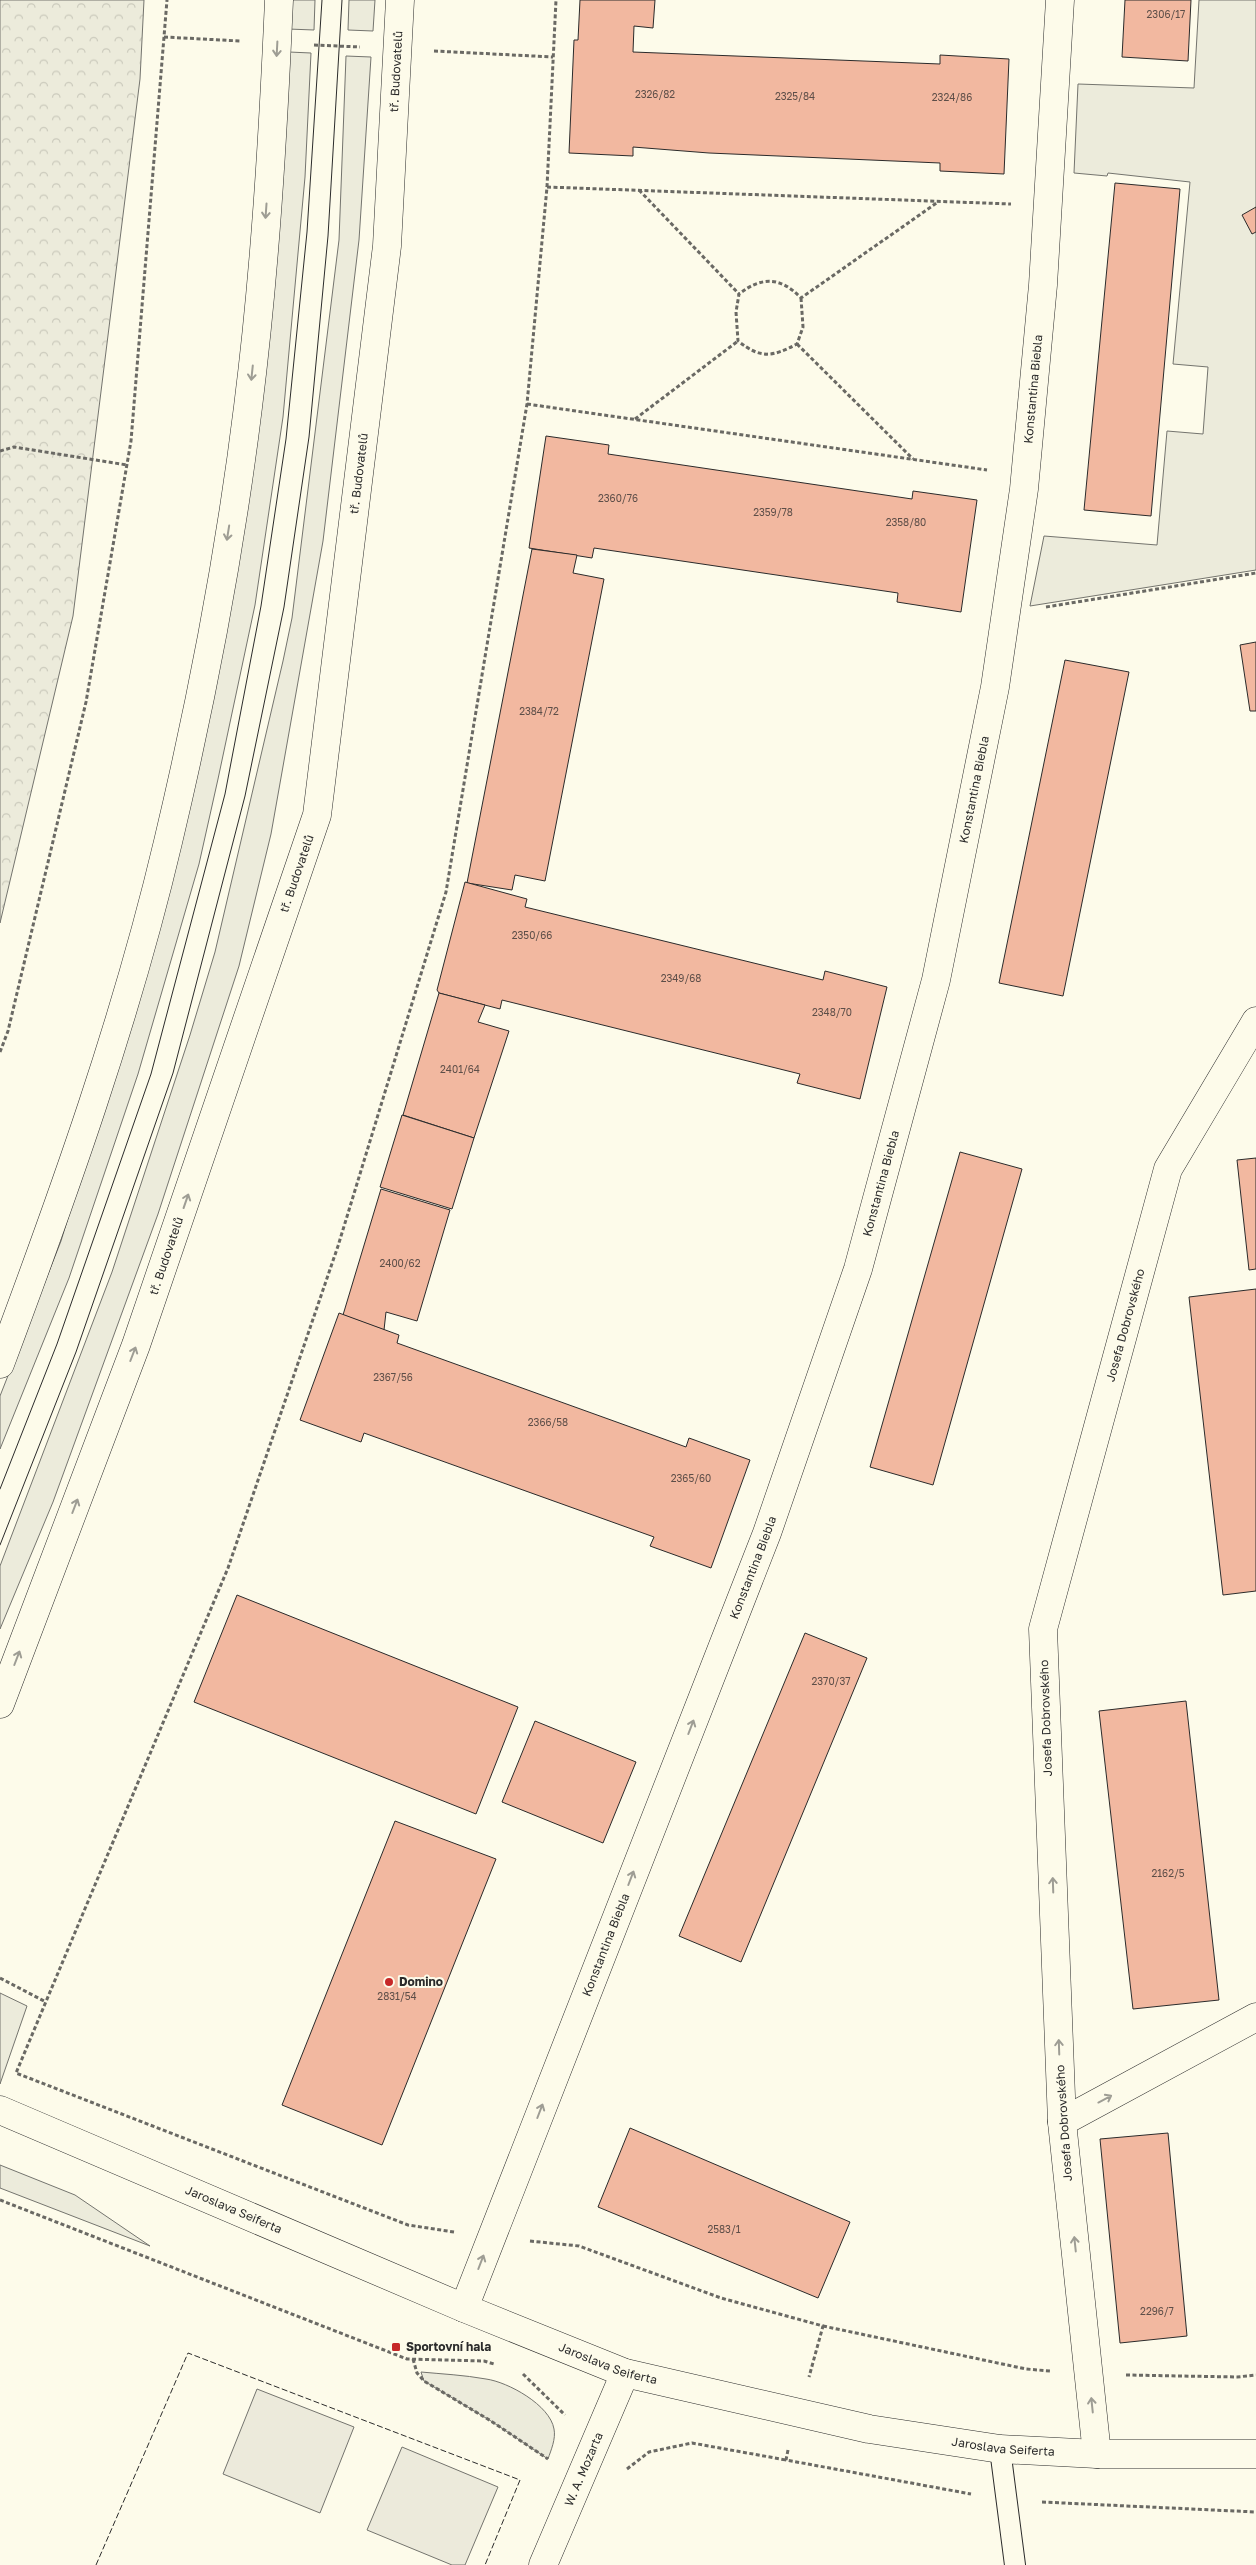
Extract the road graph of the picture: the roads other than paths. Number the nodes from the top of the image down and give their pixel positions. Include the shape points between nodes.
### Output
1 (279, 0) edge
2 (400, 0) edge
3 (1060, 0) edge
4 (1256, 1021) edge
5 (0, 1364) edge
6 (0, 1704) edge
7 (1256, 2017) edge
8 (0, 2110) edge
9 (1062, 2122) junction
10 (464, 2308) junction
11 (625, 2373) junction
12 (1000, 2449) junction
13 (1097, 2454) junction
14 (1256, 2454) edge
15 (543, 2565) edge
16 (1015, 2565) edge

1 -> 5 street via 263,264 248,408 200,697 168,845 127,993 73,1169
6 -> 2 street, tř. Budovatelů via 136,1345 317,815 387,246
10 -> 3 street, Konstantina Biebla via 767,1532 858,1269 936,980 995,687 1026,476 1048,206
9 -> 4 street, Josefa Dobrovského via 1043,1630 1168,1169
9 -> 7 street
8 - 10 street, Jaroslava Seiferta
13 -> 9 street, Josefa Dobrovského
10 - 11 street, Jaroslava Seiferta
11 - 12 street, Jaroslava Seiferta via 869,2429
11 - 15 street, W. A. Mozarta
12 - 13 street, Jaroslava Seiferta
12 - 16 lane
13 - 14 street, Jaroslava Seiferta

